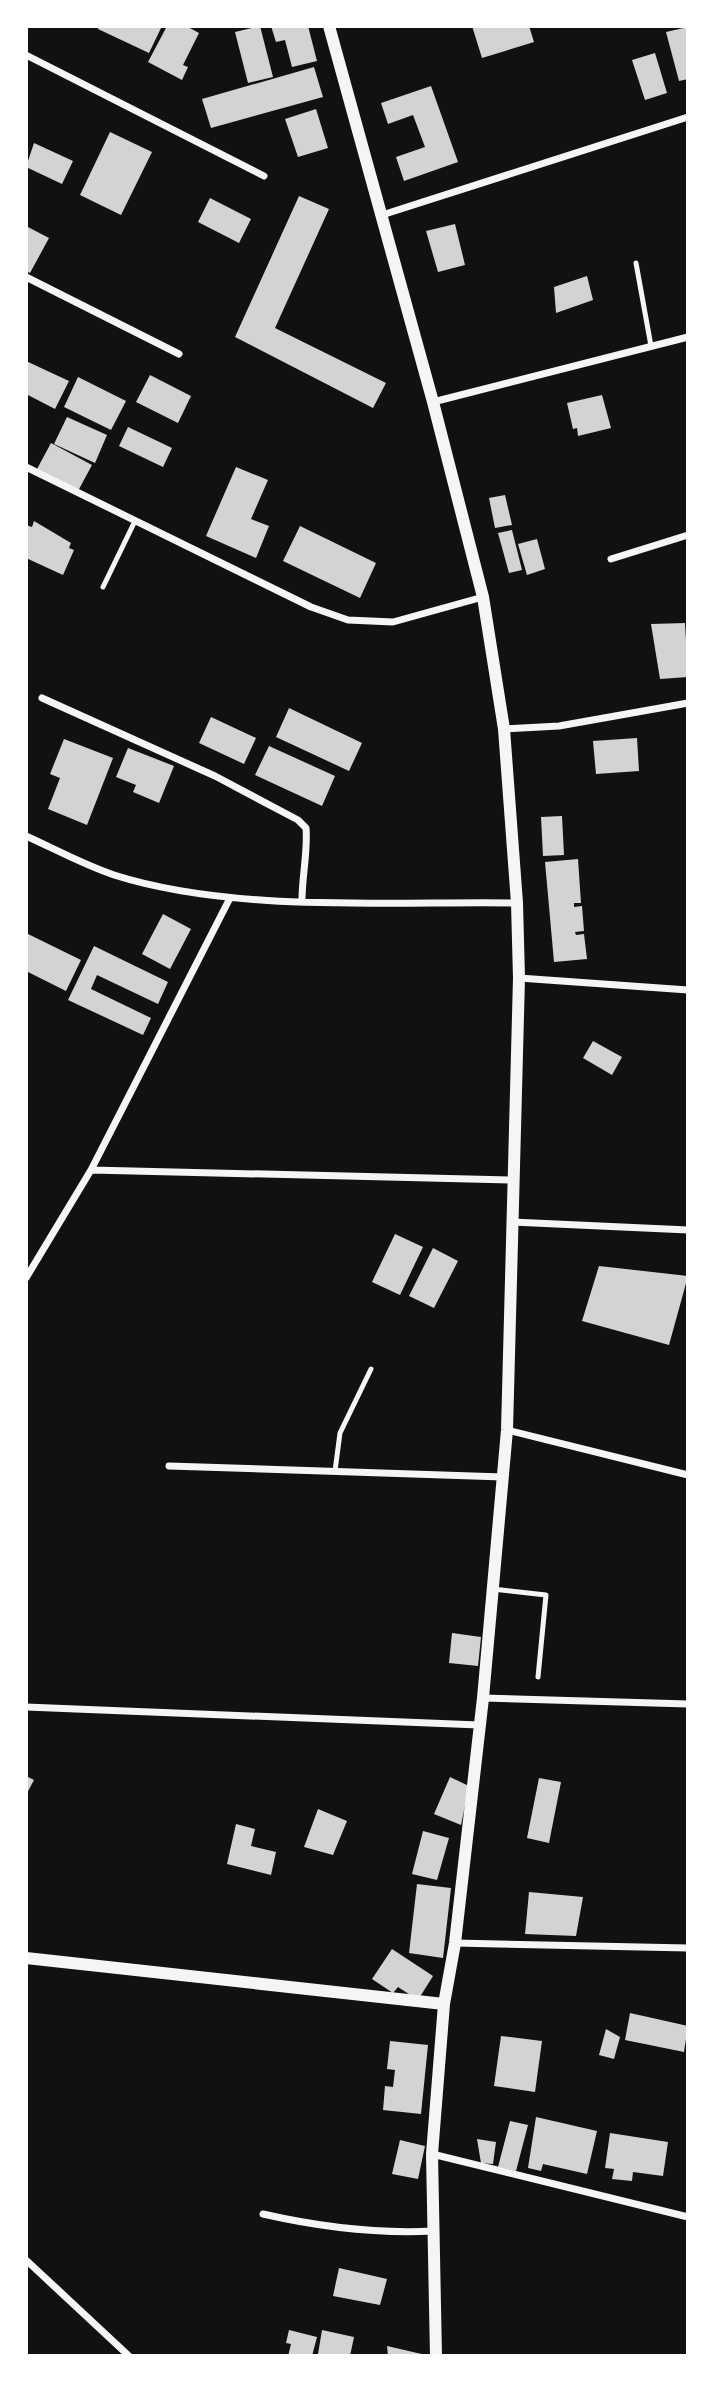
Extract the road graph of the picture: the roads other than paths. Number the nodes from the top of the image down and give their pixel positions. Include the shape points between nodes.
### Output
1 (329, 26) edge
2 (26, 55) edge
3 (688, 117) edge
4 (264, 176) dead end
5 (382, 215) junction
6 (636, 263) dead end
7 (26, 277) edge
8 (688, 337) edge
9 (651, 346) junction
10 (179, 354) dead end
11 (433, 402) junction
12 (26, 467) edge
13 (135, 521) junction
14 (688, 535) edge
15 (611, 559) dead end
16 (103, 587) dead end
17 (483, 597) junction
18 (43, 698) dead end
19 (688, 703) edge
20 (504, 729) junction
21 (26, 836) edge
22 (230, 898) junction
23 (302, 900) junction
24 (517, 903) junction
25 (519, 978) junction
26 (688, 990) edge
27 (90, 1170) junction
28 (512, 1180) junction
29 (512, 1222) junction
30 (688, 1230) edge
31 (26, 1278) edge
32 (371, 1369) dead end
33 (507, 1430) junction
34 (169, 1466) dead end
35 (335, 1471) junction
36 (688, 1475) edge
37 (503, 1477) junction
38 (493, 1589) junction
39 (538, 1677) dead end
40 (483, 1698) junction
41 (688, 1704) edge
42 (26, 1707) edge
43 (479, 1725) junction
44 (455, 1943) junction
45 (688, 1948) edge
46 (26, 1958) edge
47 (444, 2004) junction
48 (432, 2154) junction
49 (263, 2214) dead end
50 (688, 2217) edge
51 (433, 2231) junction
52 (26, 2259) edge
53 (129, 2356) edge
54 (436, 2356) edge

1 - 5 street
2 - 4 street
3 - 5 street
5 - 11 street
6 - 9 lane
7 - 10 street
8 - 9 street
9 - 11 street
11 - 17 street
12 - 13 street
13 - 16 lane
13 - 17 street via 311,607 348,620 393,622
14 - 15 street
17 - 20 street
18 - 23 street via 215,776 298,820 306,828 307,842
19 - 20 street via 559,726
20 - 24 street
21 - 22 street via 112,874
22 - 23 street
22 - 27 street
23 - 24 street
24 - 25 street
25 - 26 street
25 - 28 street
27 - 28 street
27 - 31 street
28 - 29 street
29 - 30 street
29 - 33 street
32 - 35 lane via 340,1433
33 - 36 street
33 - 37 street
34 - 35 street
35 - 37 street
37 - 38 street
38 - 39 lane via 545,1595
38 - 40 street
40 - 41 street
40 - 43 street
42 - 43 street
43 - 44 street
44 - 45 street
44 - 47 street
46 - 47 street
47 - 48 street
48 - 50 street
48 - 51 street
49 - 51 street via 329,2229 387,2234
51 - 54 street
52 - 53 street

